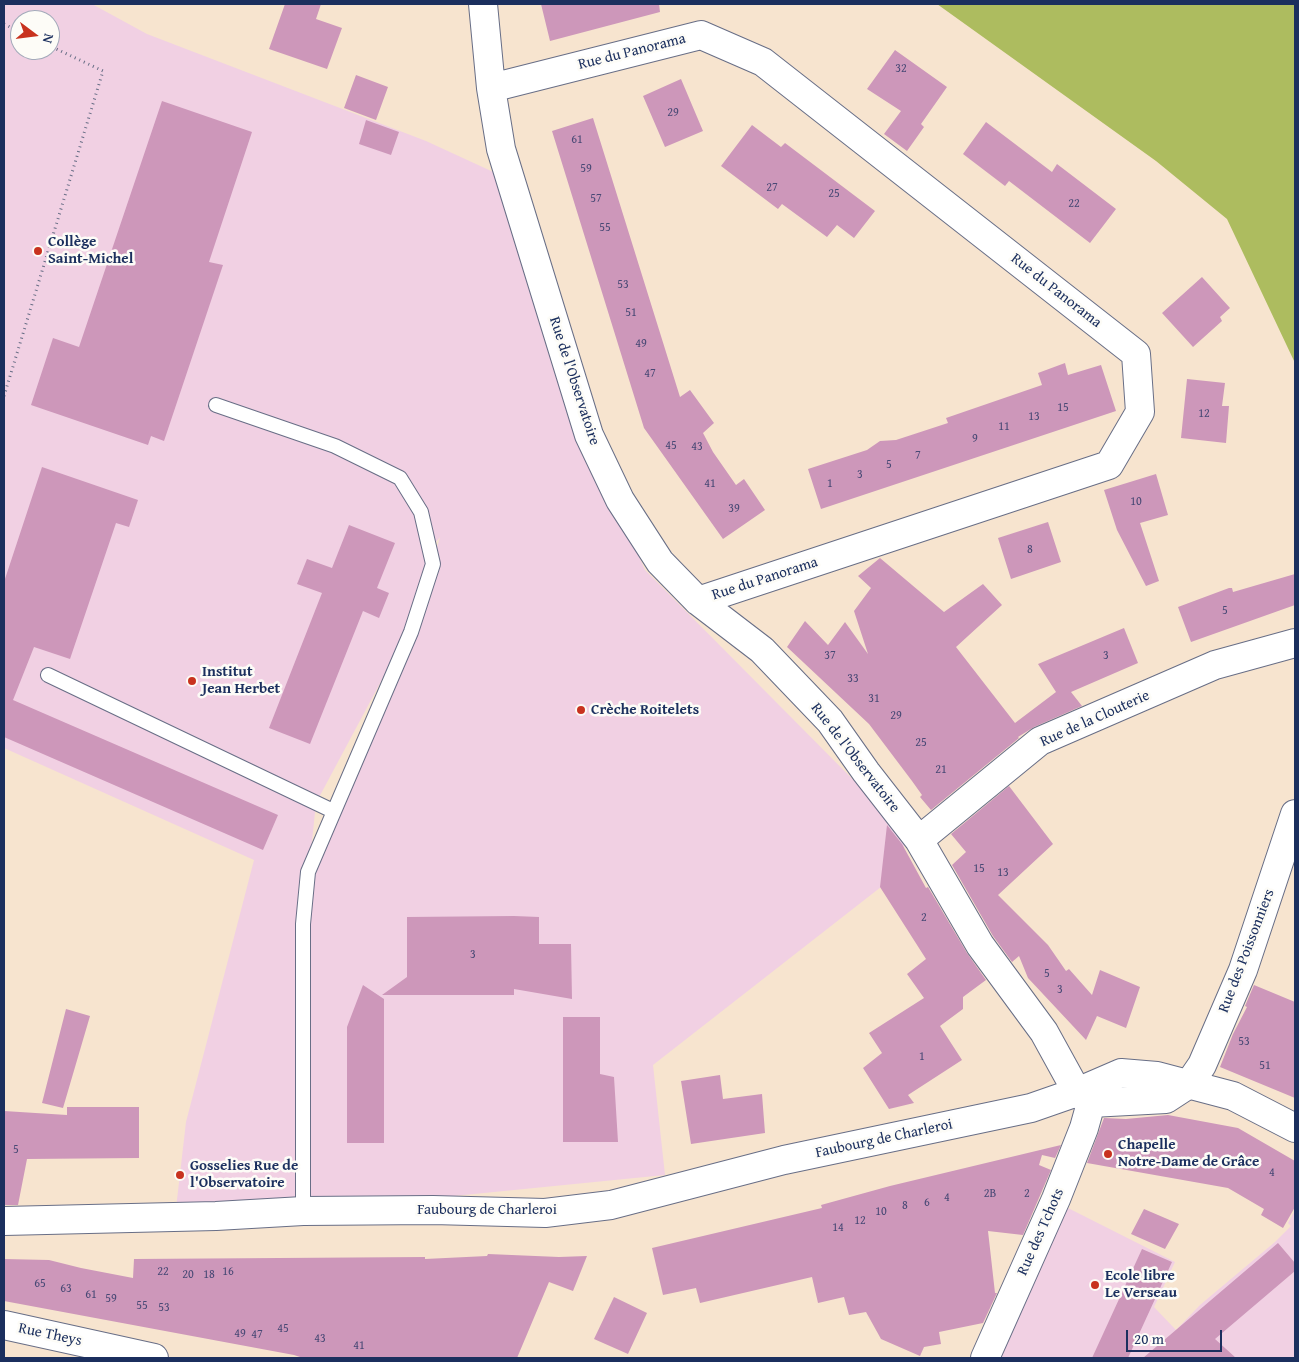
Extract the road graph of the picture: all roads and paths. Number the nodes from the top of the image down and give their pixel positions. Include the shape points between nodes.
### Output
1 (482, 4) edge
2 (60, 51) edge
3 (491, 88) junction
4 (4, 396) edge
5 (216, 405) dead end
6 (698, 601) junction
7 (1295, 643) edge
8 (48, 674) dead end
9 (333, 811) junction
10 (1295, 814) edge
11 (919, 840) junction
12 (1189, 1084) junction
13 (1084, 1098) junction
14 (1295, 1128) edge
15 (303, 1210) junction
16 (4, 1221) edge
17 (4, 1326) edge
18 (154, 1358) edge
19 (984, 1358) edge

1 - 3 street, Rue de l'Observatoire
2 - 4 path via 103,72
3 - 6 street, Rue de l'Observatoire via 501,149 589,435 620,500 660,562
3 - 6 street, Rue du Panorama via 701,35 763,62 1136,354 1140,412 1109,466
5 - 9 lane via 335,446 400,478 421,512 434,564 411,632
6 - 11 street, Rue de l'Observatoire via 762,650 830,721
7 - 11 street, Rue de la Clouterie via 1215,665 1040,741
8 - 9 lane
9 - 15 lane via 308,872 303,924
10 - 12 street, Rue des Poissonniers via 1243,970 1202,1065
11 - 13 street, Rue de l'Observatoire via 980,945 1044,1032
12 - 13 street, Faubourg de Charleroi via 1157,1076 1121,1073
12 - 14 street, Faubourg de Charleroi via 1233,1096
13 - 15 street, Faubourg de Charleroi via 784,1160 611,1205 545,1213
13 - 19 street, Rue des Tchots via 1084,1128 1056,1199
15 - 16 street, Faubourg de Charleroi via 216,1216
17 - 18 street, Rue Theys

